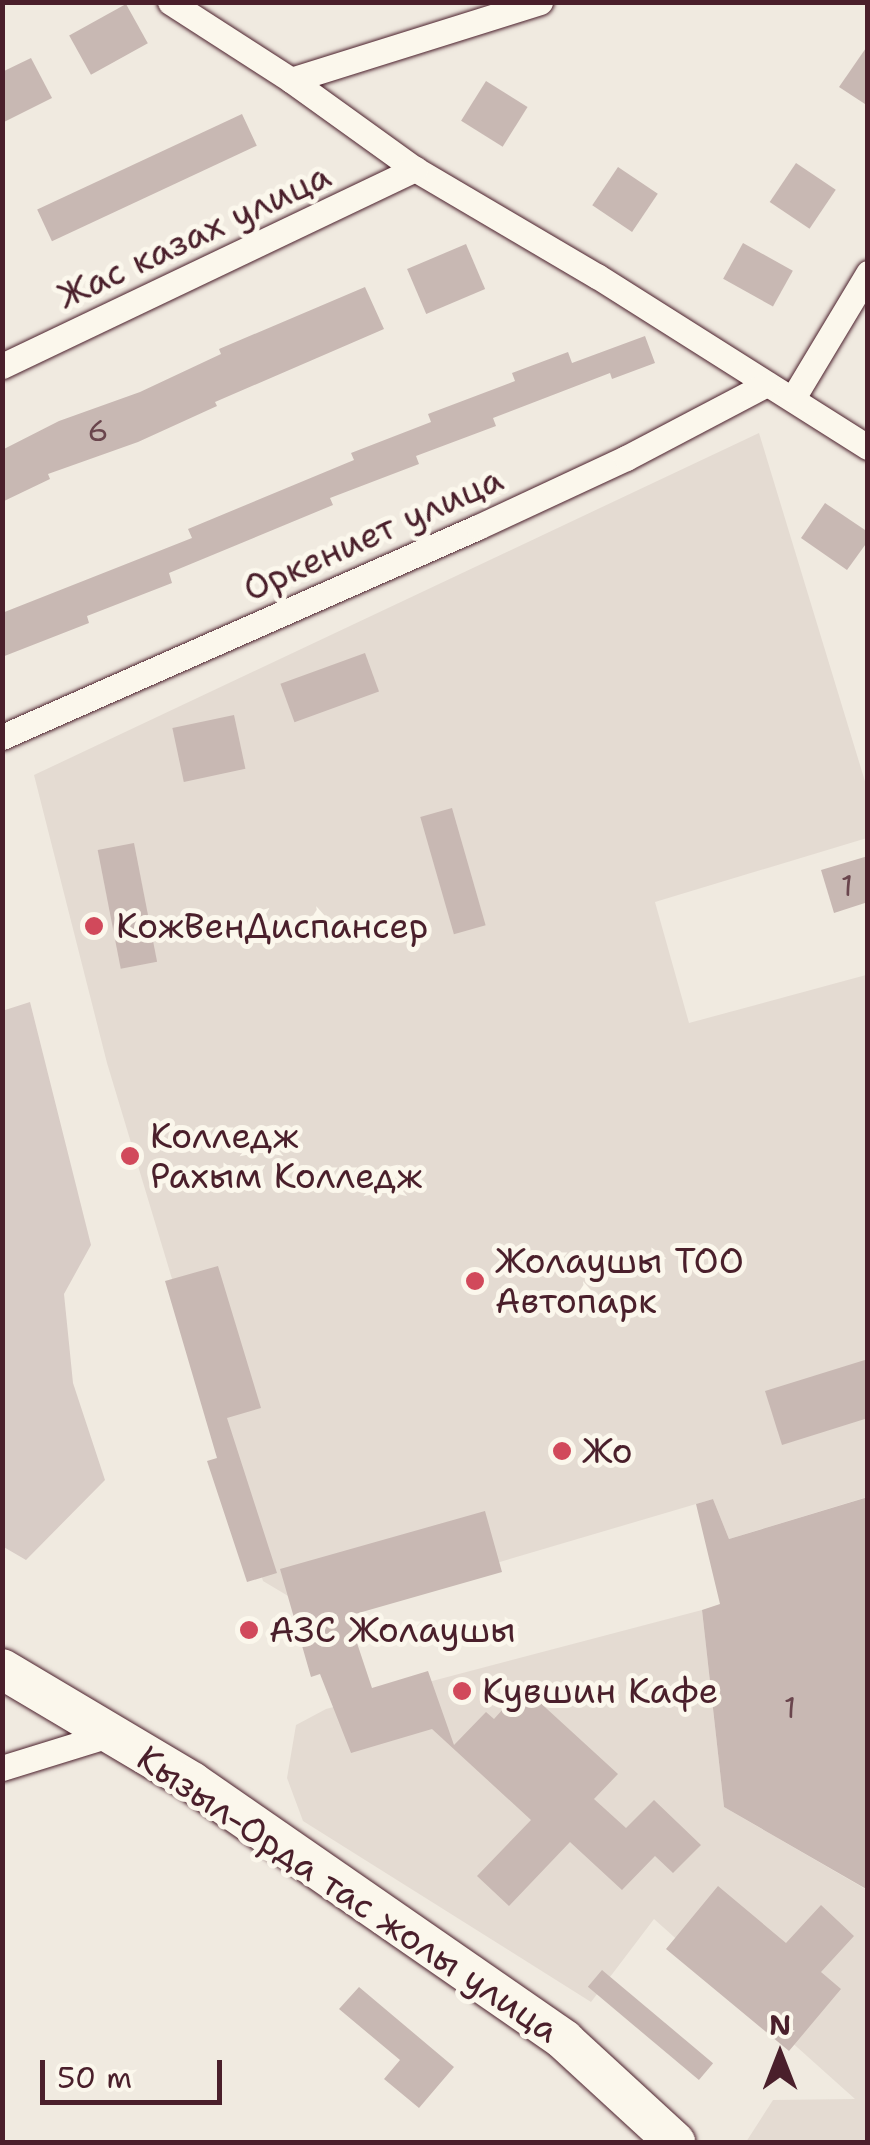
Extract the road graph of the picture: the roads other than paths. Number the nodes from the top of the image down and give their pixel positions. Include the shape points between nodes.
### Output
1 (170, 2) edge
2 (540, 2) edge
3 (291, 80) junction
4 (416, 169) junction
5 (868, 274) edge
6 (2, 366) edge
7 (766, 384) junction
8 (793, 398) junction
9 (868, 446) edge
10 (2, 737) edge
11 (2, 1669) edge
12 (112, 1734) junction
13 (2, 1768) edge
14 (675, 2142) edge

1 - 3 street
2 - 3 street
3 - 4 street
4 - 6 street, Жас казах улица
4 - 7 street
5 - 8 street
7 - 8 street
7 - 10 street, Оркениет улица via 494,520
8 - 9 street
11 - 12 main road, Кызыл-Орда тас жолы улица
12 - 13 street
12 - 14 main road, Кызыл-Орда тас жолы улица via 242,1815 564,2040

